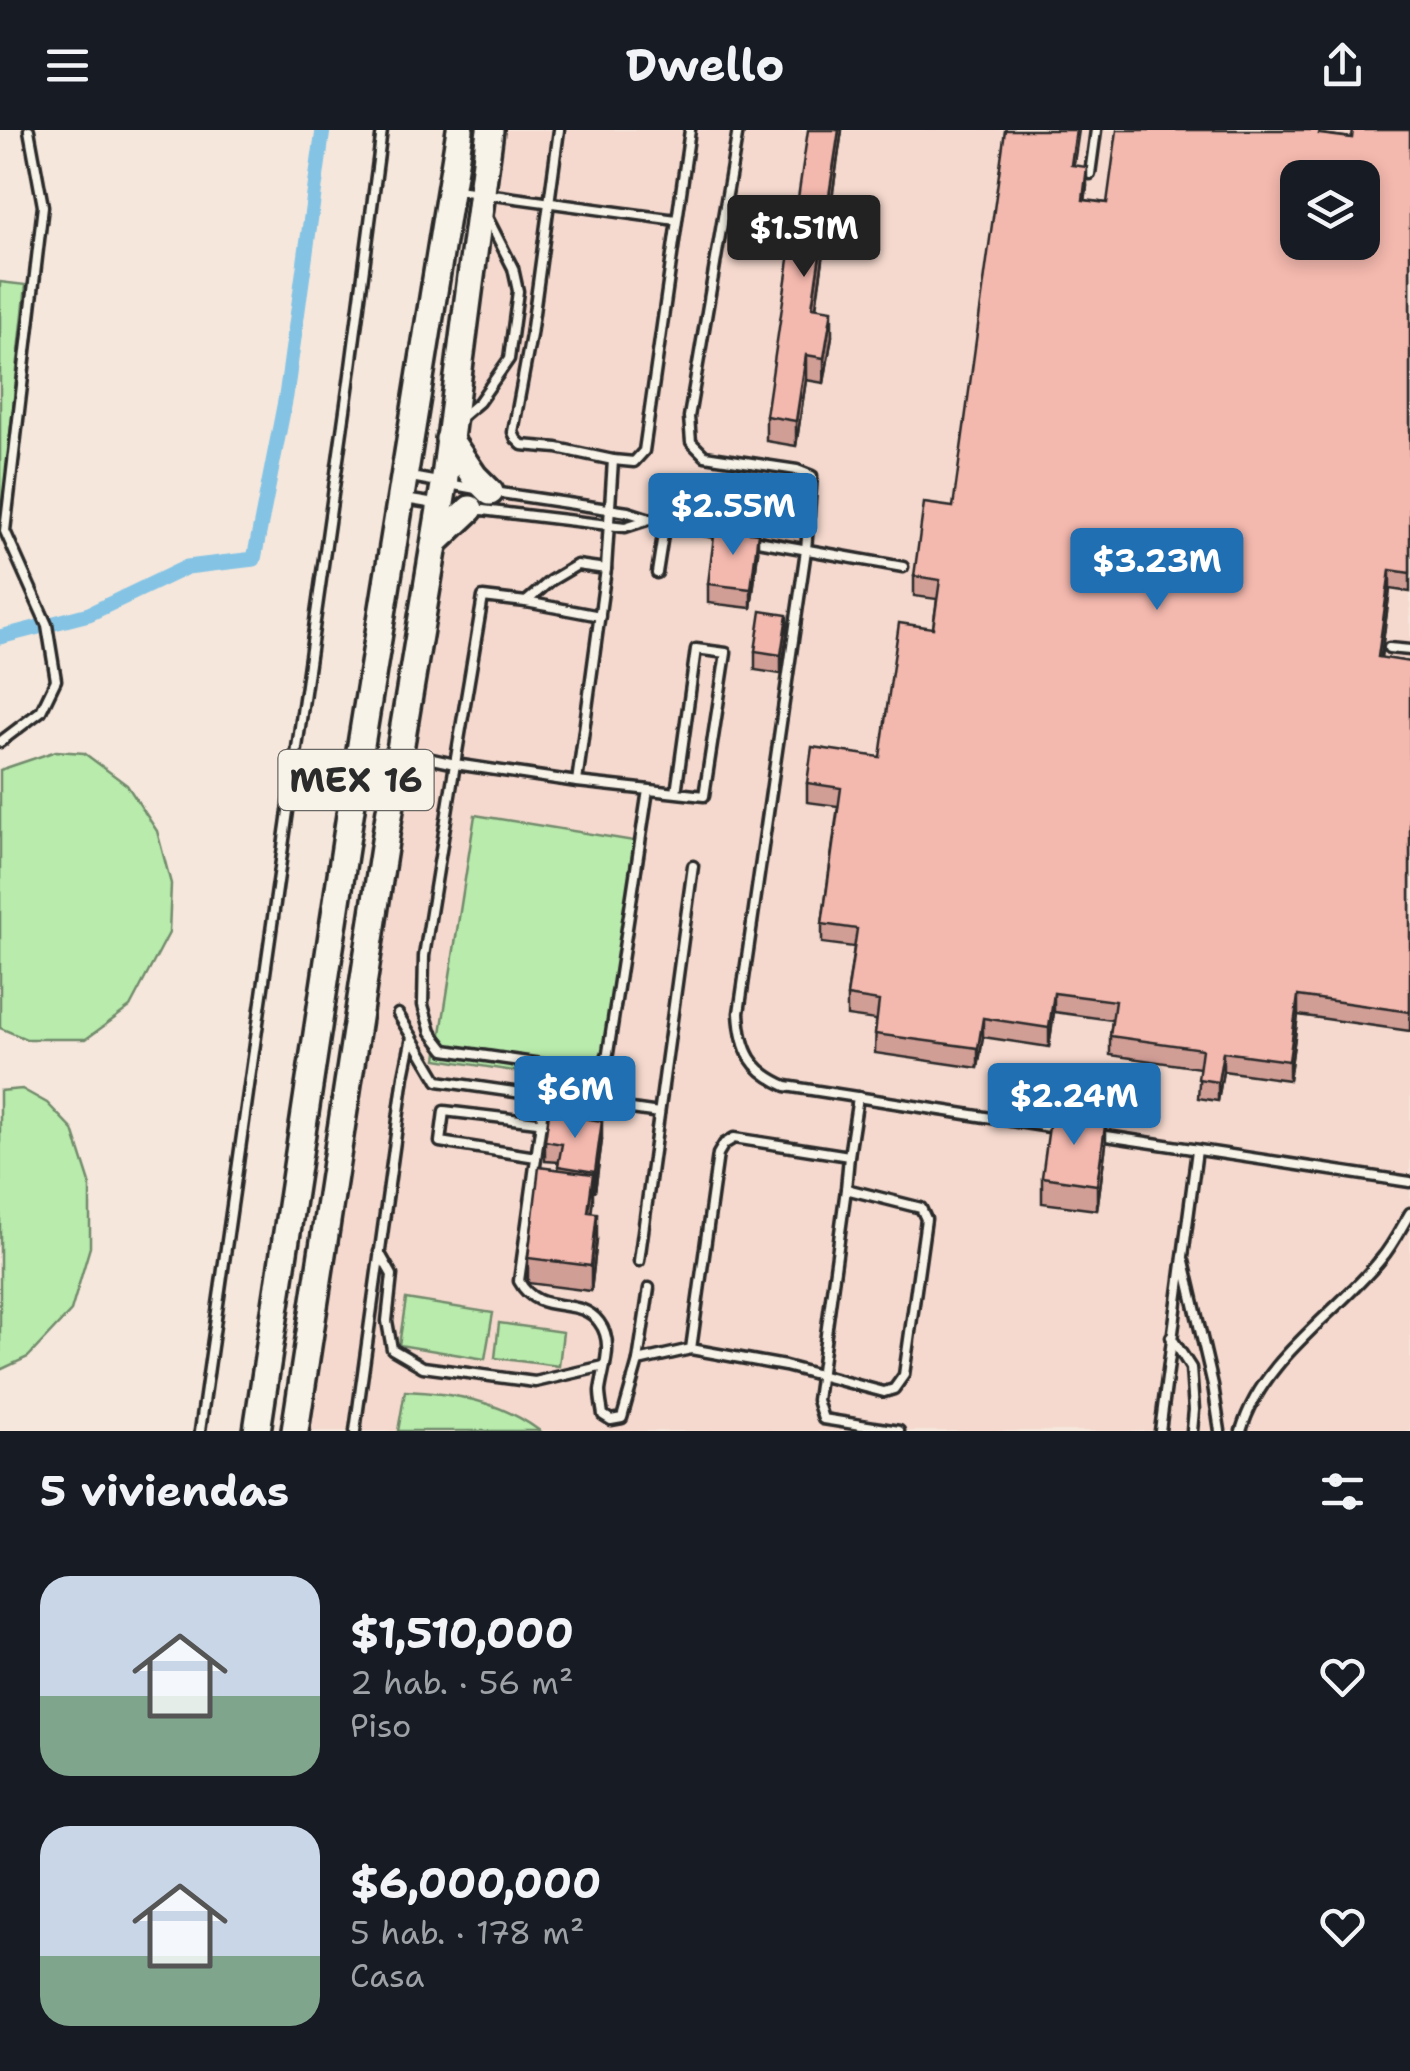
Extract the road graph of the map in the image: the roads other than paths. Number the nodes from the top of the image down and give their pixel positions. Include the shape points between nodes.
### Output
1 (28, 130) edge
2 (382, 130) edge
3 (460, 130) edge
4 (490, 130) edge
5 (559, 130) edge
6 (690, 130) edge
7 (738, 130) edge
8 (1096, 130) edge
9 (1090, 174) edge
10 (452, 188) junction
11 (480, 198) junction
12 (549, 204) junction
13 (676, 220) junction
14 (450, 432) junction
15 (613, 460) junction
16 (402, 487) junction
17 (442, 495) junction
18 (480, 500) junction
19 (608, 509) junction
20 (650, 519) junction
21 (665, 522) junction
22 (608, 526) junction
23 (434, 542) junction
24 (806, 550) junction
25 (903, 568) dead end
26 (606, 569) junction
27 (657, 572) dead end
28 (526, 602) junction
29 (600, 616) junction
30 (1389, 648) dead end
31 (1410, 650) edge
32 (0, 742) edge
33 (400, 752) junction
34 (455, 764) junction
35 (577, 782) junction
36 (648, 790) junction
37 (676, 793) junction
38 (693, 866) dead end
39 (398, 1014) dead end
40 (412, 1037) junction
41 (549, 1065) junction
42 (545, 1097) junction
43 (858, 1097) junction
44 (659, 1113) junction
45 (541, 1122) junction
46 (559, 1124) edge
47 (1065, 1129) edge
48 (1084, 1132) edge
49 (1197, 1150) junction
50 (849, 1156) junction
51 (536, 1157) junction
52 (1410, 1182) edge
53 (846, 1189) junction
54 (1410, 1212) edge
55 (379, 1252) junction
56 (1182, 1252) junction
57 (639, 1261) dead end
58 (649, 1288) dead end
59 (1172, 1337) junction
60 (691, 1349) junction
61 (638, 1361) junction
62 (604, 1366) junction
63 (821, 1374) junction
64 (610, 1420) junction
65 (200, 1431) edge
66 (257, 1431) edge
67 (296, 1431) edge
68 (355, 1431) edge
69 (611, 1431) edge
70 (899, 1431) edge
71 (1160, 1431) edge
72 (1192, 1431) edge
73 (1220, 1431) edge
74 (1241, 1431) edge

1 - 32 lane via 43,206 4,531 47,625 56,680 41,711
2 - 65 lane
3 - 10 highway, MEX 16
4 - 11 highway, MEX 16
5 - 12 lane
6 - 13 lane
7 - 24 lane via 689,417 691,442 705,456 812,476
8 - 9 lane
10 - 11 lane
10 - 16 highway, MEX 16
11 - 12 lane
11 - 14 highway, MEX 16
11 - 14 lane via 518,291 509,360
12 - 13 lane
12 - 15 lane via 514,432 522,445
13 - 15 lane via 644,451 634,462
14 - 17 highway, MEX 16
14 - 18 highway
15 - 19 lane
16 - 17 lane
16 - 17 lane
16 - 66 highway, MEX 16
17 - 18 lane
17 - 18 lane
17 - 23 highway, MEX 16
18 - 19 lane
18 - 22 lane
18 - 23 highway
19 - 20 lane
19 - 22 lane
20 - 21 lane
20 - 22 lane
21 - 24 lane
21 - 27 lane
22 - 26 lane
23 - 33 highway, MEX 16
24 - 25 lane
24 - 43 lane via 740,1031 767,1078
26 - 28 lane via 577,565
26 - 29 lane
28 - 29 lane
28 - 34 lane via 483,597
29 - 35 lane
30 - 31 lane
33 - 34 lane
33 - 67 highway, MEX 16
34 - 35 lane
34 - 41 lane via 424,956 423,1004 431,1032 445,1050
35 - 36 lane
36 - 37 lane
36 - 41 lane via 604,1065 589,1071
37 - 37 lane via 704,796 726,652 696,650
38 - 44 lane
39 - 40 lane
40 - 42 lane via 438,1081
40 - 55 lane
41 - 42 lane
42 - 44 lane
42 - 45 lane
43 - 47 lane
43 - 50 lane
44 - 57 lane
45 - 46 lane
45 - 51 lane
45 - 51 lane via 444,1110 440,1142
48 - 49 lane
49 - 52 lane
49 - 56 lane
50 - 53 lane
50 - 60 lane via 734,1138 724,1144
51 - 62 lane via 519,1281 542,1303 594,1316 608,1344
53 - 63 lane
53 - 63 lane via 921,1208 926,1219 904,1374 894,1389
54 - 74 lane via 1382,1258 1260,1388
55 - 62 lane via 392,1275 386,1322 392,1349 423,1367 534,1382
55 - 68 lane
56 - 59 lane
56 - 73 lane
58 - 61 lane
59 - 71 lane
59 - 72 lane via 1191,1368
60 - 61 lane
60 - 63 lane
61 - 64 lane via 622,1418
62 - 64 lane via 600,1396
63 - 70 lane via 817,1400 823,1418
64 - 69 lane

